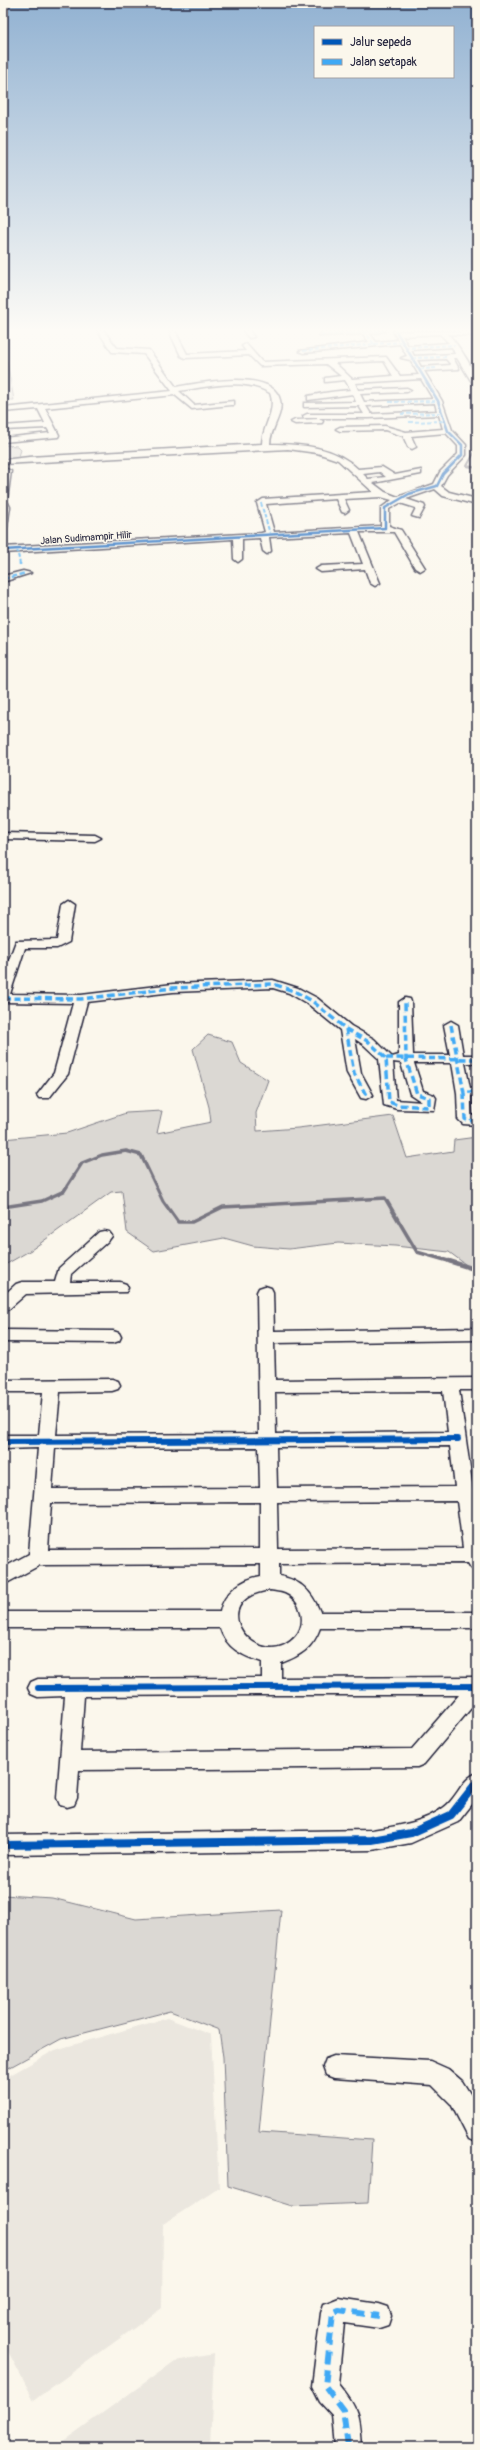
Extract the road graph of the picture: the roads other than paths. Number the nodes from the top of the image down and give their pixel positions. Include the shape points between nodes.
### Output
1 (462, 445) edge
2 (266, 448) joint
3 (35, 459) junction
4 (3, 462) edge
5 (5, 471) edge
6 (356, 472) junction
7 (418, 472) dead end
8 (393, 478) junction
9 (366, 482) junction
10 (437, 486) junction
11 (382, 494) junction
12 (339, 497) junction
13 (399, 500) junction
14 (477, 502) edge
15 (346, 510) dead end
16 (416, 516) dead end
17 (3, 527) edge
18 (382, 528) junction
19 (354, 530) junction
20 (267, 534) junction
21 (237, 536) junction
22 (384, 538) dead end
23 (17, 549) junction
24 (3, 550) edge
25 (267, 551) dead end
26 (238, 559) dead end
27 (326, 559) dead end
28 (367, 561) junction
29 (20, 564) dead end
30 (420, 568) dead end
31 (321, 570) dead end
32 (26, 574) dead end
33 (3, 579) edge
34 (375, 583) dead end
35 (3, 836) edge
36 (95, 838) dead end
37 (69, 904) dead end
38 (3, 995) edge
39 (3, 998) edge
40 (81, 999) junction
41 (405, 1002) dead end
42 (451, 1025) dead end
43 (346, 1029) junction
44 (386, 1058) junction
45 (406, 1059) junction
46 (456, 1059) junction
47 (477, 1059) edge
48 (470, 1092) edge
49 (44, 1095) dead end
50 (366, 1095) dead end
51 (477, 1120) edge
52 (104, 1236) dead end
53 (62, 1288) junction
54 (120, 1288) dead end
55 (265, 1292) dead end
56 (3, 1305) edge
57 (477, 1334) edge
58 (3, 1336) edge
59 (113, 1336) dead end
60 (265, 1337) junction
61 (450, 1384) junction
62 (477, 1384) edge
63 (52, 1385) junction
64 (112, 1385) dead end
65 (3, 1386) edge
66 (266, 1386) junction
67 (458, 1439) junction
68 (267, 1440) junction
69 (3, 1442) edge
70 (48, 1442) junction
71 (465, 1494) junction
72 (268, 1495) junction
73 (43, 1496) junction
74 (269, 1556) junction
75 (38, 1558) junction
76 (475, 1559) edge
77 (3, 1577) edge
78 (270, 1582) junction
79 (3, 1620) edge
80 (227, 1620) junction
81 (312, 1620) junction
82 (477, 1620) edge
83 (271, 1656) junction
84 (272, 1687) junction
85 (477, 1687) edge
86 (38, 1688) dead end
87 (75, 1688) junction
88 (70, 1761) junction
89 (477, 1782) edge
90 (67, 1798) dead end
91 (3, 1845) edge
92 (334, 2067) dead end
93 (477, 2131) edge
94 (379, 2316) dead end
95 (348, 2447) edge

1 - 10 street via 462,455 443,474
2 - 3 street
2 - 6 street via 326,453 335,456
3 - 4 street
3 - 5 street via 25,466
5 - 17 street via 3,501 6,507
6 - 8 street via 382,469
6 - 9 street
7 - 8 street
8 - 9 street
9 - 11 street
10 - 13 street via 409,494
10 - 14 street via 446,494
11 - 12 street
11 - 13 street
12 - 15 street
12 - 20 street via 261,503
13 - 16 street via 421,507
13 - 18 street via 385,508
18 - 19 street, Jalan Sudimampir Hilir
18 - 22 street
18 - 30 street via 397,530
19 - 20 street, Jalan Sudimampir Hilir
19 - 28 street
20 - 21 street, Jalan Sudimampir Hilir
20 - 25 street
21 - 23 street, Jalan Sudimampir Hilir
21 - 26 street
23 - 24 street, Jalan Sudimampir Hilir
23 - 29 street
27 - 28 street
28 - 31 street
28 - 34 street
32 - 33 street
35 - 36 street
37 - 38 street via 63,942 20,944
39 - 40 street
40 - 43 street via 173,988 273,984 294,990
40 - 49 street via 61,1074
41 - 45 street
42 - 46 street
43 - 44 street via 369,1042
43 - 50 street via 354,1073
44 - 45 street
44 - 45 street via 389,1102 429,1107 429,1098 417,1094
45 - 46 street
46 - 47 street
46 - 48 street
48 - 51 street via 464,1119
52 - 53 street via 64,1272
53 - 54 street
53 - 56 street via 22,1288
55 - 60 street
57 - 60 street
58 - 59 street
60 - 66 street
61 - 62 street
61 - 66 street
61 - 67 street
63 - 64 street
63 - 65 street
63 - 70 street
66 - 68 street
67 - 68 street
67 - 71 street
68 - 70 street
68 - 72 street
69 - 70 street
70 - 73 street
71 - 72 street
71 - 76 street
72 - 73 street
72 - 74 street
73 - 75 street
74 - 75 street
74 - 76 street
74 - 78 street
75 - 77 street
78 - 80 street via 242,1591 232,1601
78 - 81 street via 291,1587 307,1601
79 - 80 street
80 - 83 street via 233,1638 250,1652
81 - 82 street
81 - 83 street via 307,1638 292,1651
83 - 84 street
84 - 85 street
84 - 87 street
85 - 88 street via 417,1758
86 - 87 street
87 - 88 street
88 - 90 street
89 - 91 street via 451,1815 412,1833 372,1840
92 - 93 street via 430,2072 443,2077 459,2092
94 - 95 street via 339,2310 334,2312 325,2386 330,2397 341,2405 344,2411

